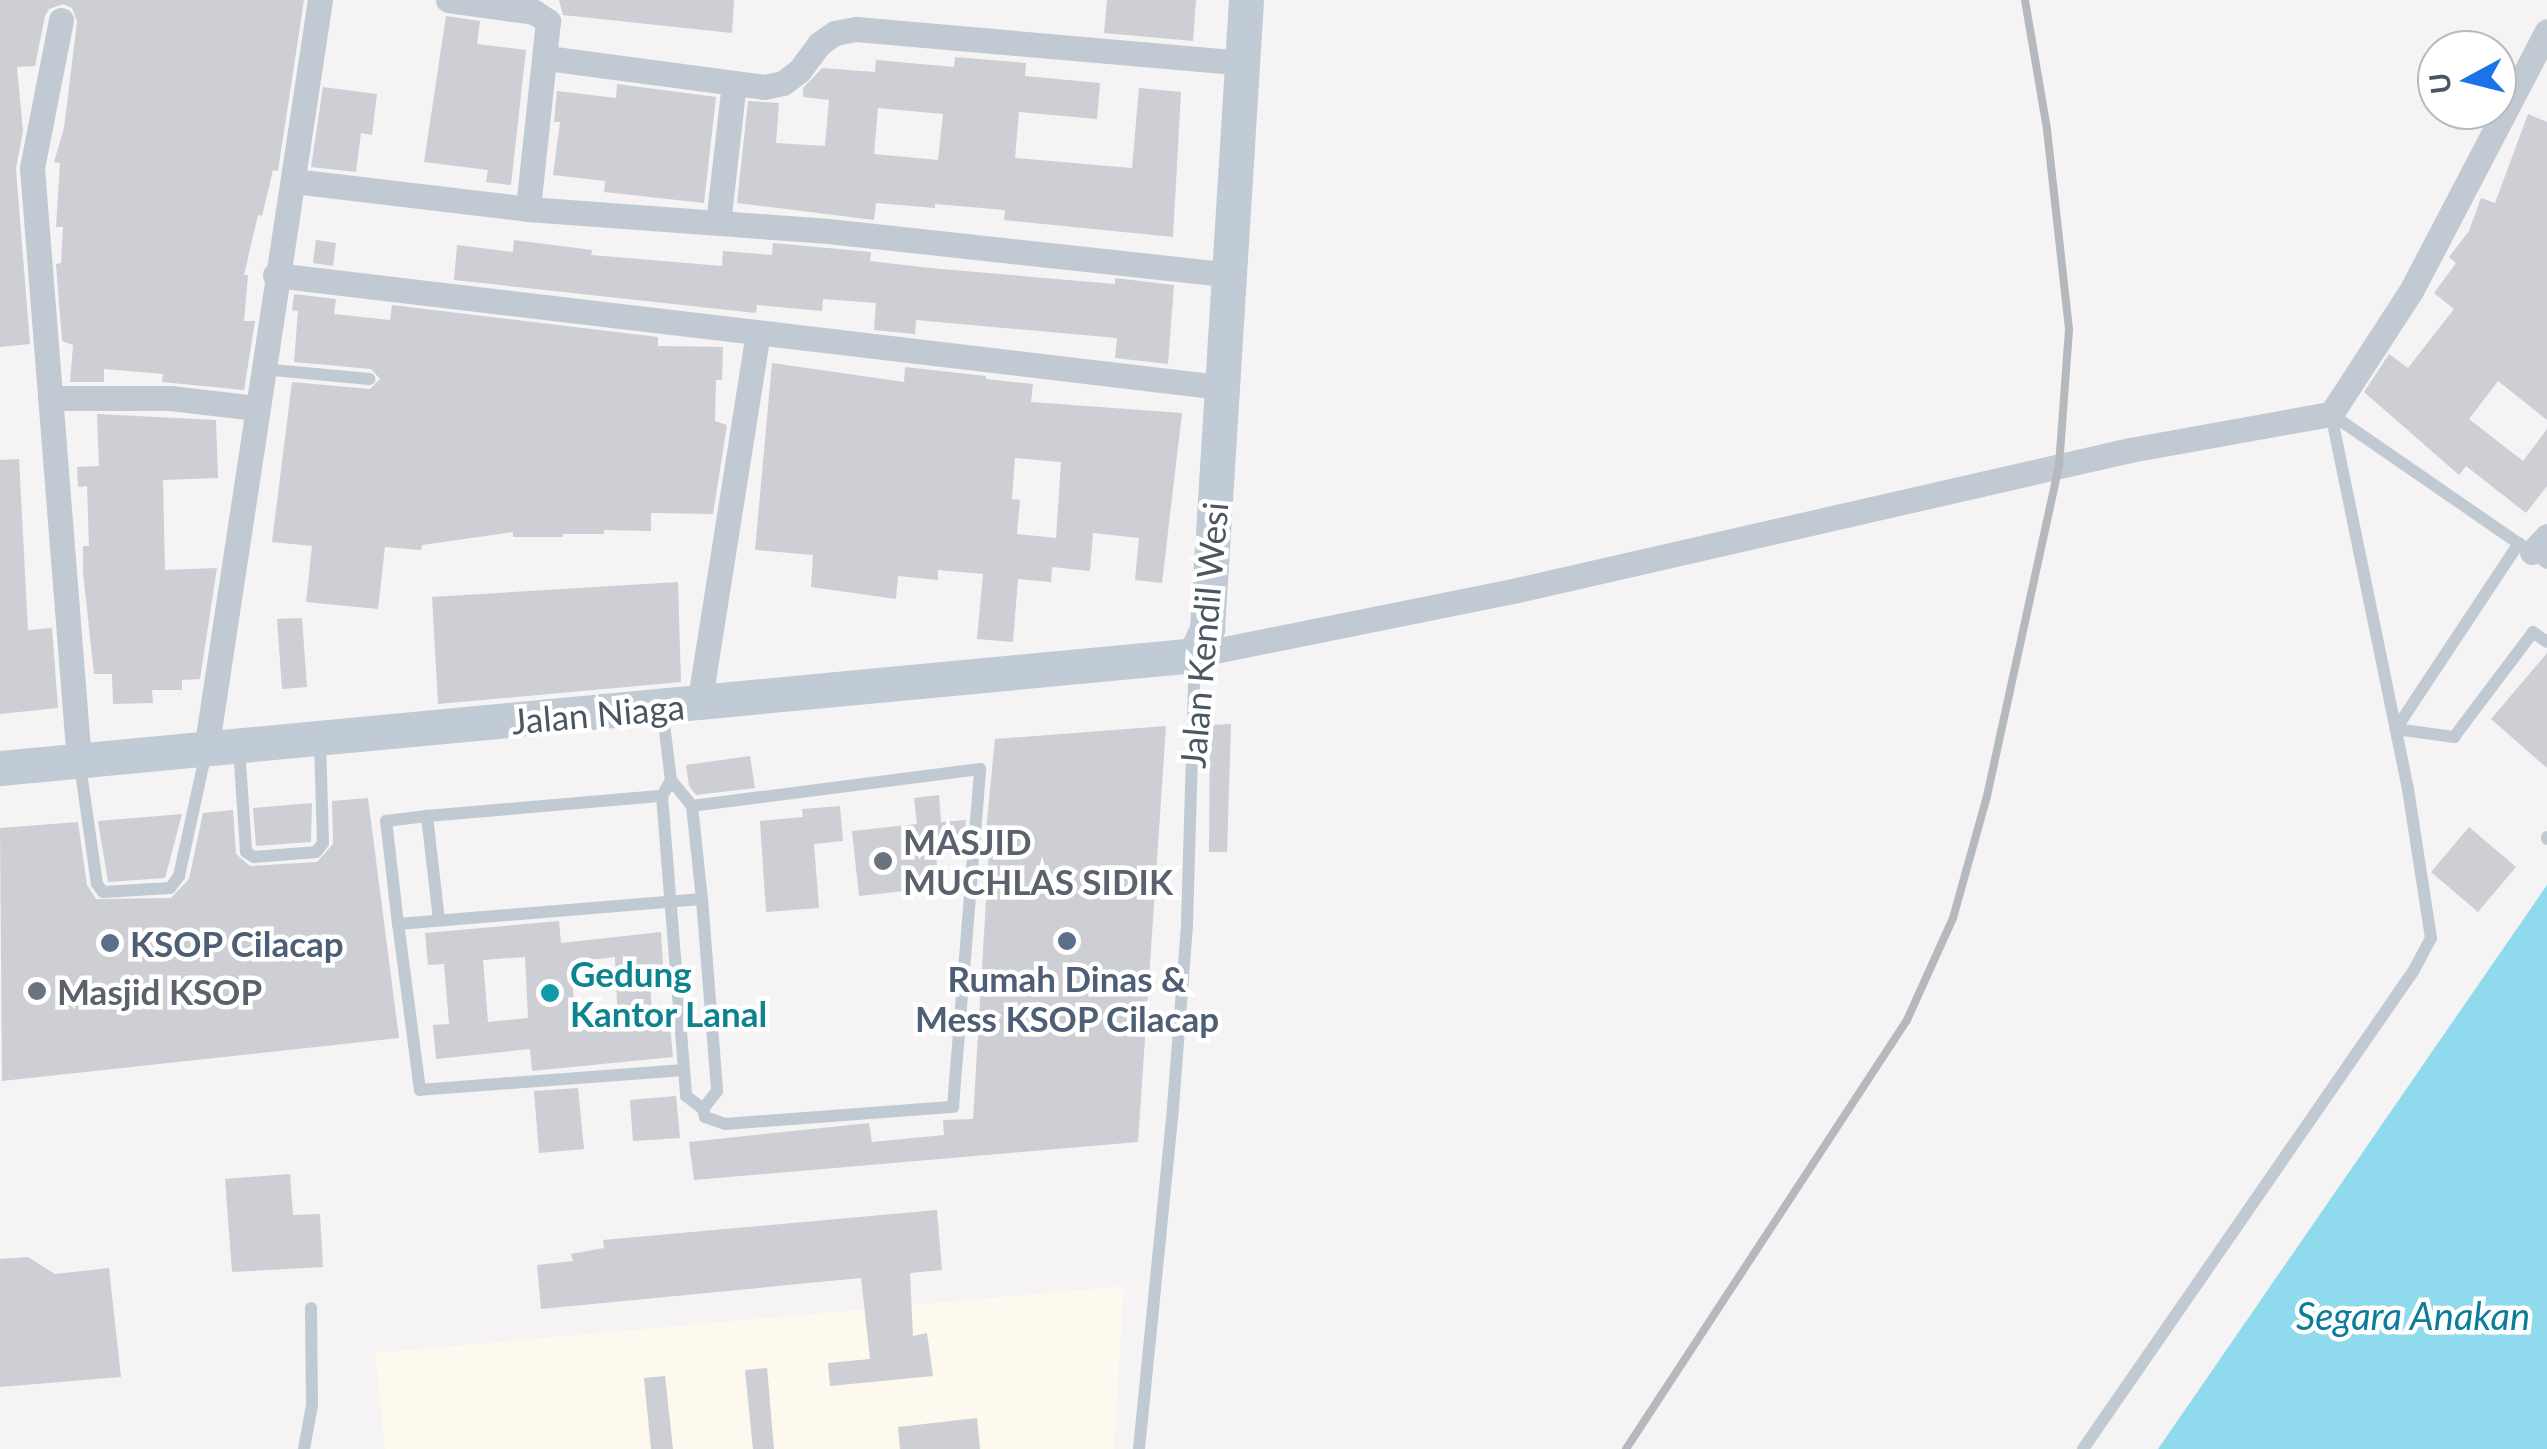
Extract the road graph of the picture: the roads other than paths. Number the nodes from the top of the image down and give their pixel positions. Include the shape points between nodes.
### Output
1 (320, 0) edge
2 (448, 0) edge
3 (1246, 0) edge
4 (61, 20) dead end
5 (2546, 35) edge
6 (547, 58) junction
7 (1241, 63) junction
8 (734, 83) junction
9 (294, 181) junction
10 (528, 209) junction
11 (718, 223) junction
12 (1227, 274) junction
13 (275, 275) junction
14 (758, 334) junction
15 (262, 369) junction
16 (370, 380) dead end
17 (1220, 387) junction
18 (50, 398) junction
19 (256, 408) junction
20 (2331, 414) junction
21 (2536, 548) edge
22 (2547, 642) edge
23 (1195, 655) junction
24 (700, 705) junction
25 (662, 708) junction
26 (2396, 730) junction
27 (320, 738) junction
28 (223, 747) junction
29 (79, 762) junction
30 (0, 768) edge
31 (671, 780) junction
32 (662, 796) junction
33 (692, 806) junction
34 (427, 816) junction
35 (702, 899) junction
36 (670, 903) junction
37 (438, 920) junction
38 (398, 924) junction
39 (684, 1070) junction
40 (703, 1109) junction
41 (311, 1308) dead end
42 (304, 1449) edge
43 (1139, 1449) edge
44 (2083, 1449) edge

1 - 9 street
2 - 6 street via 544,17 550,30
3 - 7 main road, Jalan Kendil Wesi
4 - 18 street via 32,168
5 - 20 street via 2411,292
6 - 8 street
6 - 10 street
7 - 8 street via 856,30 818,44 783,83
7 - 12 main road, Jalan Kendil Wesi
8 - 11 street
9 - 10 street
9 - 13 street
10 - 11 street
11 - 12 street
12 - 17 main road, Jalan Kendil Wesi
13 - 14 street
13 - 15 street
14 - 17 street
14 - 24 street
15 - 16 lane
15 - 19 street
17 - 23 main road, Jalan Kendil Wesi via 1207,629
18 - 19 street via 170,398
18 - 29 street
19 - 28 street
20 - 21 lane
20 - 23 street via 2130,450
20 - 26 lane
21 - 26 lane
22 - 26 lane via 2533,632 2454,738
23 - 24 main road, Jalan Niaga
23 - 43 lane, Jalan Kendil Wesi via 1187,923
24 - 25 main road, Jalan Niaga
25 - 27 main road, Jalan Niaga
25 - 31 lane
26 - 44 lane via 2431,938
27 - 28 main road, Jalan Niaga
27 - 28 lane via 323,842 316,852 246,852
28 - 29 main road, Jalan Niaga
28 - 29 lane via 170,888 103,892 97,884
29 - 30 main road, Jalan Niaga
31 - 32 lane
31 - 33 lane
32 - 34 lane
32 - 36 lane
33 - 35 lane
33 - 40 lane via 980,769 953,1107 726,1124 705,1117
34 - 37 lane
34 - 38 lane via 386,821
35 - 36 lane
35 - 40 lane via 717,1091
36 - 37 lane
36 - 39 lane
37 - 38 lane
38 - 39 lane via 420,1090
39 - 40 lane via 686,1096
41 - 42 lane via 312,1405

